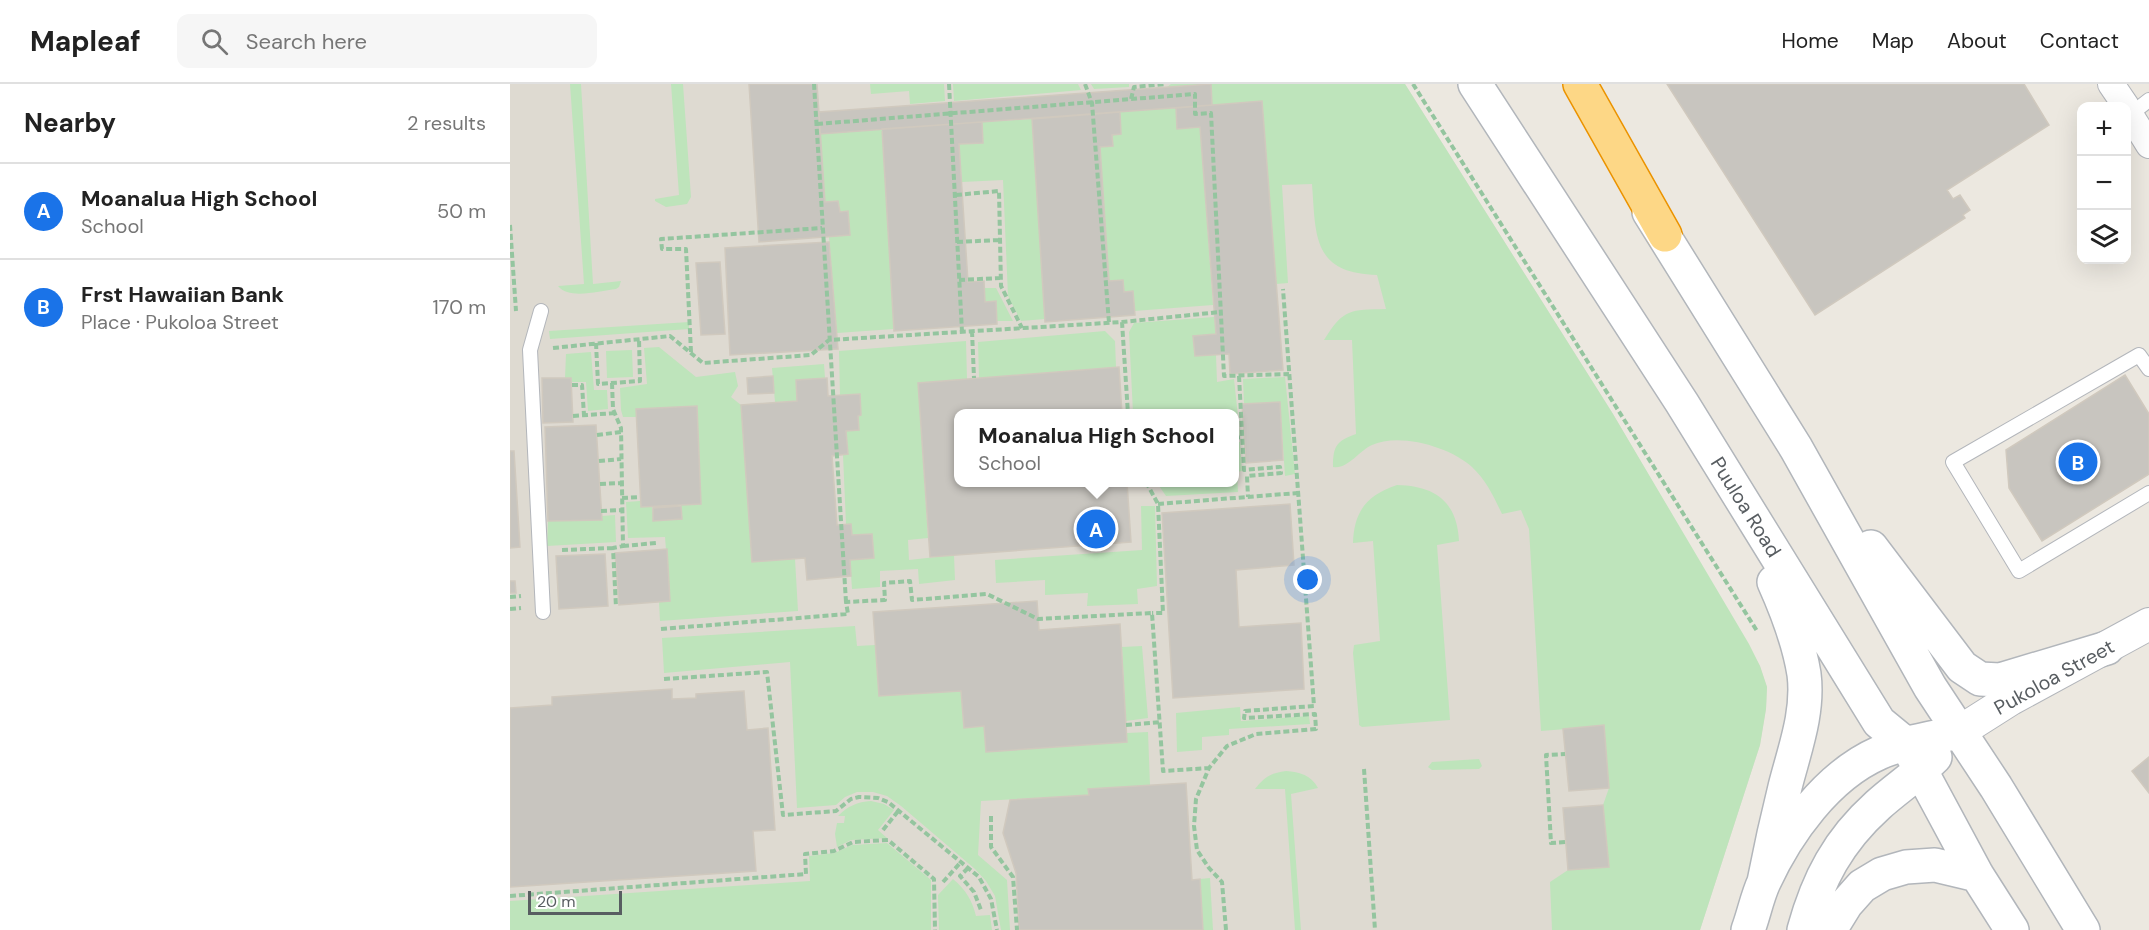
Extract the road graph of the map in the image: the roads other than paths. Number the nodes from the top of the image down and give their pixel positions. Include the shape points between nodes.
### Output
1 (1475, 84) edge
2 (1562, 84) edge
3 (1580, 84) edge
4 (2111, 84) edge
5 (2133, 107) edge
6 (2149, 145) edge
7 (1665, 235) junction
8 (541, 311) dead end
9 (2144, 352) edge
10 (2149, 369) edge
11 (1796, 448) junction
12 (2149, 493) edge
13 (1738, 495) junction
14 (543, 612) dead end
15 (2149, 624) edge
16 (2108, 648) junction
17 (1959, 732) junction
18 (1914, 758) junction
19 (1977, 875) junction
20 (1764, 882) junction
21 (1748, 930) edge
22 (1804, 930) edge
23 (1830, 930) edge
24 (2012, 930) edge
25 (2083, 930) edge

1 - 13 main road, Puuloa Road
2 - 7 main road
3 - 7 highway
4 - 5 street
5 - 6 street
7 - 11 main road
8 - 14 lane via 530,350
9 - 10 lane
9 - 12 lane via 1953,462 2019,571
11 - 16 main road via 1962,667 1980,679 2000,680
11 - 17 main road
13 - 18 main road, Puuloa Road via 1880,722
13 - 20 main road via 1788,614 1804,674 1804,706 1797,744
15 - 16 street, Pukoloa Street
16 - 17 street, Pukoloa Street via 2011,699
17 - 18 main road
17 - 25 main road
18 - 19 main road, Puuloa Road
18 - 20 main road via 1877,754 1844,775 1823,794 1788,839
18 - 22 main road via 1842,844 1813,896
19 - 23 main road via 1935,865 1882,874 1862,886
19 - 24 main road, Puuloa Road
20 - 21 main road

